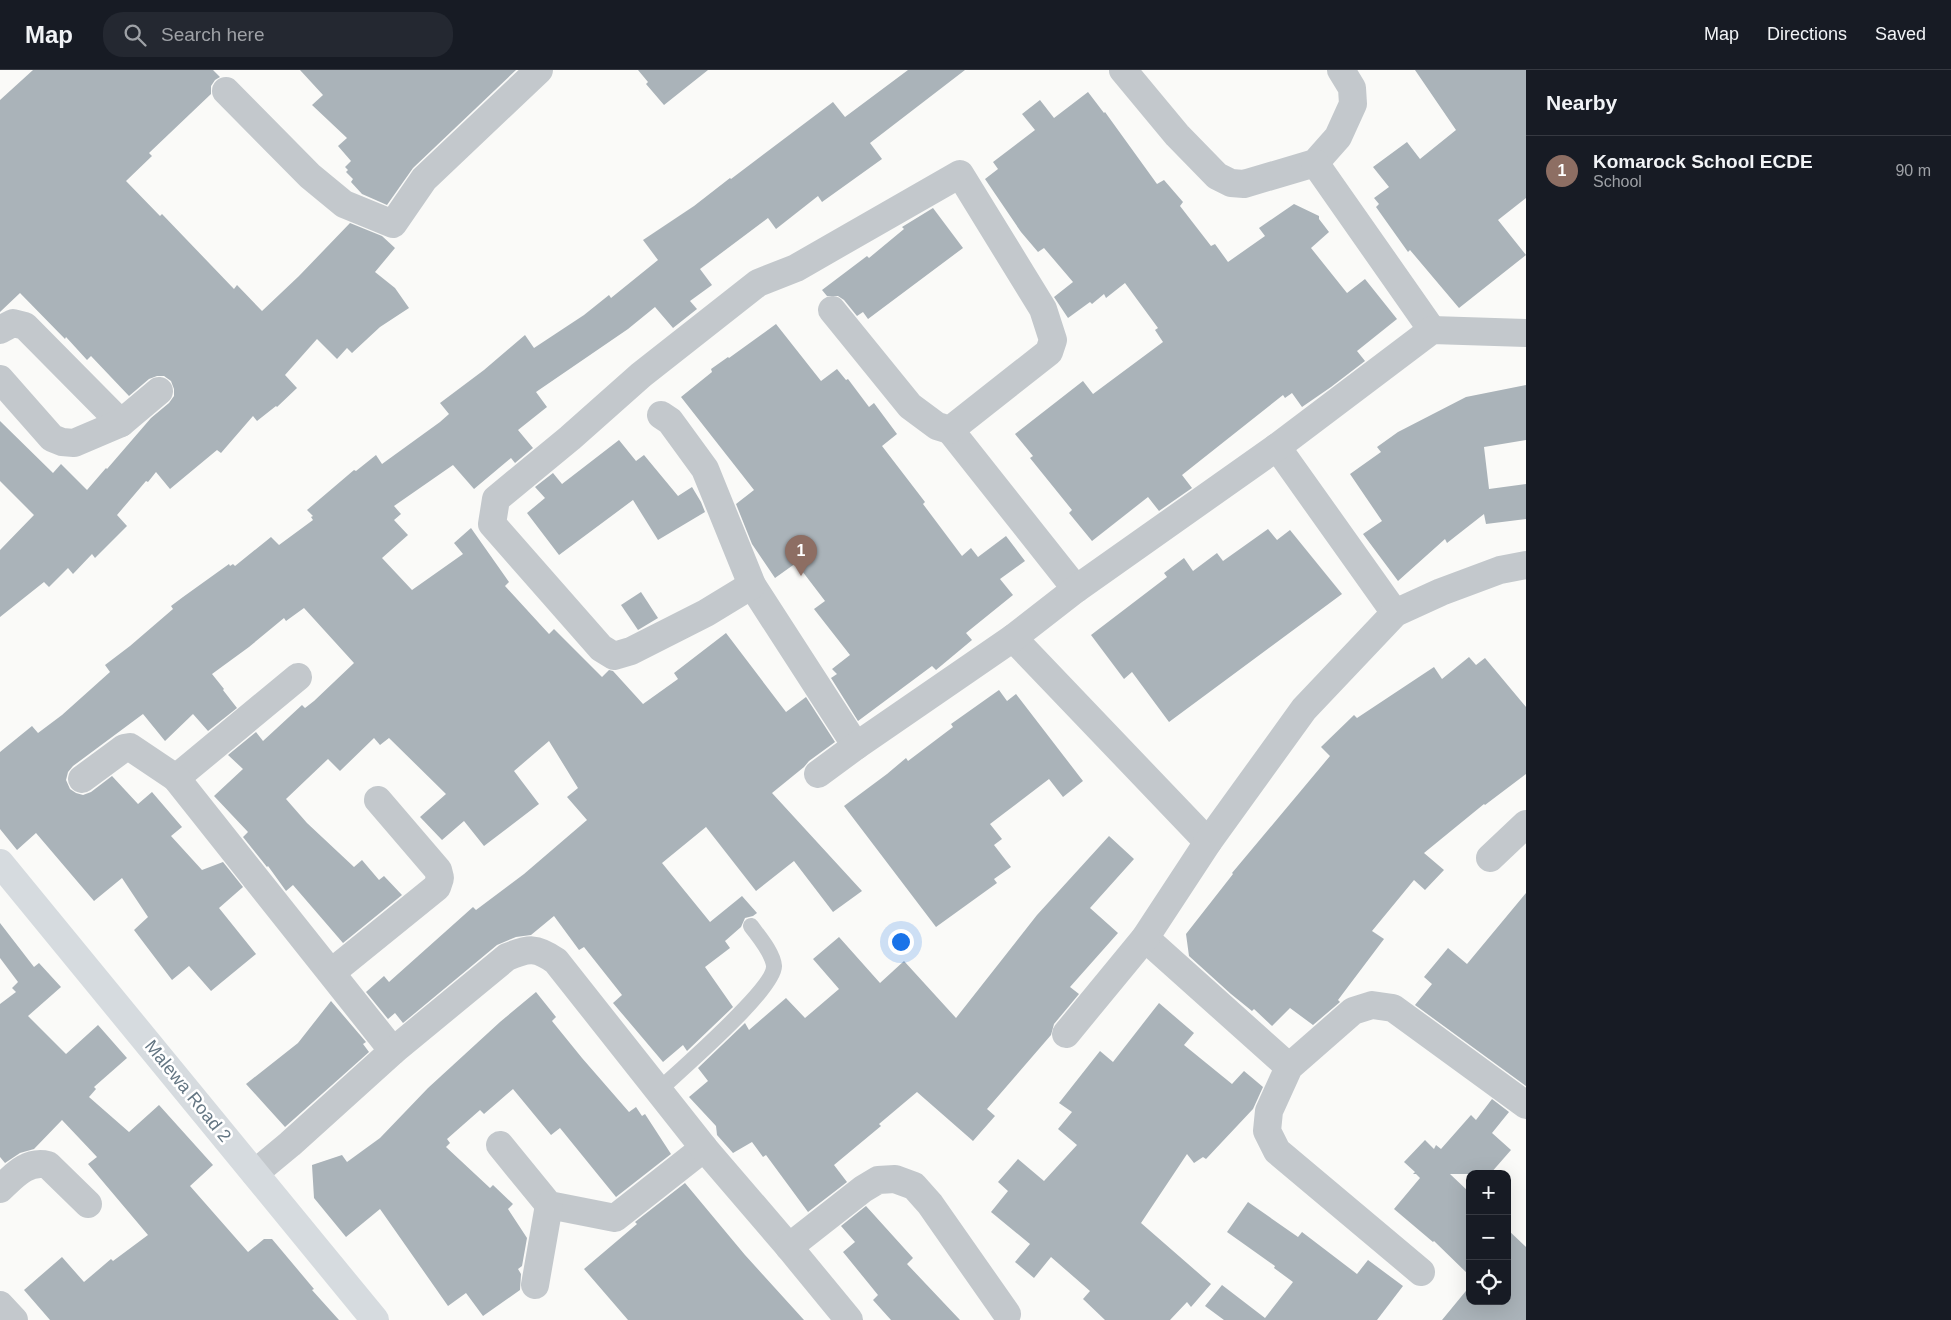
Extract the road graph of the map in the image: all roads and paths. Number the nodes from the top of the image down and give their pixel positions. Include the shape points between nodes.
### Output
1 (539, 70) edge
2 (1123, 70) edge
3 (1342, 70) edge
4 (226, 91) dead end
5 (1315, 164) junction
6 (832, 310) dead end
7 (0, 330) edge
8 (1432, 330) junction
9 (1526, 333) edge
10 (0, 379) edge
11 (159, 391) dead end
12 (661, 415) dead end
13 (121, 423) junction
14 (950, 430) junction
15 (1277, 446) junction
16 (1526, 565) edge
17 (752, 585) junction
18 (1076, 589) junction
19 (1396, 613) junction
20 (1013, 638) junction
21 (298, 677) dead end
22 (856, 746) junction
23 (818, 774) dead end
24 (176, 778) junction
25 (82, 779) dead end
26 (378, 800) dead end
27 (1526, 824) edge
28 (1208, 842) junction
29 (1490, 858) dead end
30 (0, 863) edge
31 (752, 926) dead end
32 (1145, 938) junction
33 (332, 972) junction
34 (1066, 1034) dead end
35 (393, 1051) junction
36 (1289, 1067) junction
37 (658, 1091) junction
38 (1526, 1105) edge
39 (500, 1145) dead end
40 (704, 1148) junction
41 (255, 1173) junction
42 (0, 1189) edge
43 (88, 1204) dead end
44 (549, 1206) junction
45 (789, 1247) junction
46 (1421, 1272) dead end
47 (535, 1285) dead end
48 (0, 1305) edge
49 (1007, 1314) dead end
50 (14, 1320) edge
51 (375, 1320) edge
52 (849, 1320) edge

1 - 4 street via 424,179 393,224 344,204 310,176
2 - 5 street via 1177,135 1217,176 1231,183 1244,184
3 - 5 street via 1352,88 1353,104 1338,137
5 - 8 street
6 - 14 street via 910,406 936,426
7 - 13 street via 13,323 25,326
8 - 9 street
8 - 15 street
10 - 13 street via 52,438 62,442 74,443
11 - 13 street
12 - 17 street via 670,420 705,469
14 - 17 street via 1049,352 1053,340 1043,309 960,174 796,268 758,284 641,375 496,499 492,524 601,648 614,656 631,651 706,613
14 - 18 street
15 - 18 street
15 - 19 street
16 - 19 street via 1500,570
17 - 22 street
18 - 20 street
19 - 28 street via 1304,709
20 - 22 street
20 - 28 street
21 - 24 street
22 - 23 street
24 - 25 street via 130,747
24 - 33 street
26 - 33 street via 438,870 440,878 437,887
27 - 29 street
28 - 32 street
30 - 41 main road, Malewa Road 2
31 - 37 lane via 771,957 774,967 771,978 729,1026
32 - 34 street
32 - 36 street
33 - 35 street
35 - 37 street via 507,957 523,950 542,951 556,961 576,985
35 - 41 street
36 - 38 street via 1353,1011 1372,1005 1393,1008
36 - 46 street via 1270,1111 1268,1124 1267,1131 1277,1151
37 - 40 street
39 - 44 street
40 - 44 street via 615,1218
40 - 45 street
41 - 51 main road, Malewa Road 2
42 - 43 street via 30,1164 39,1163 48,1165
44 - 47 street
45 - 49 street via 863,1189 878,1180 895,1179 914,1186 930,1204
45 - 52 street
48 - 50 street

